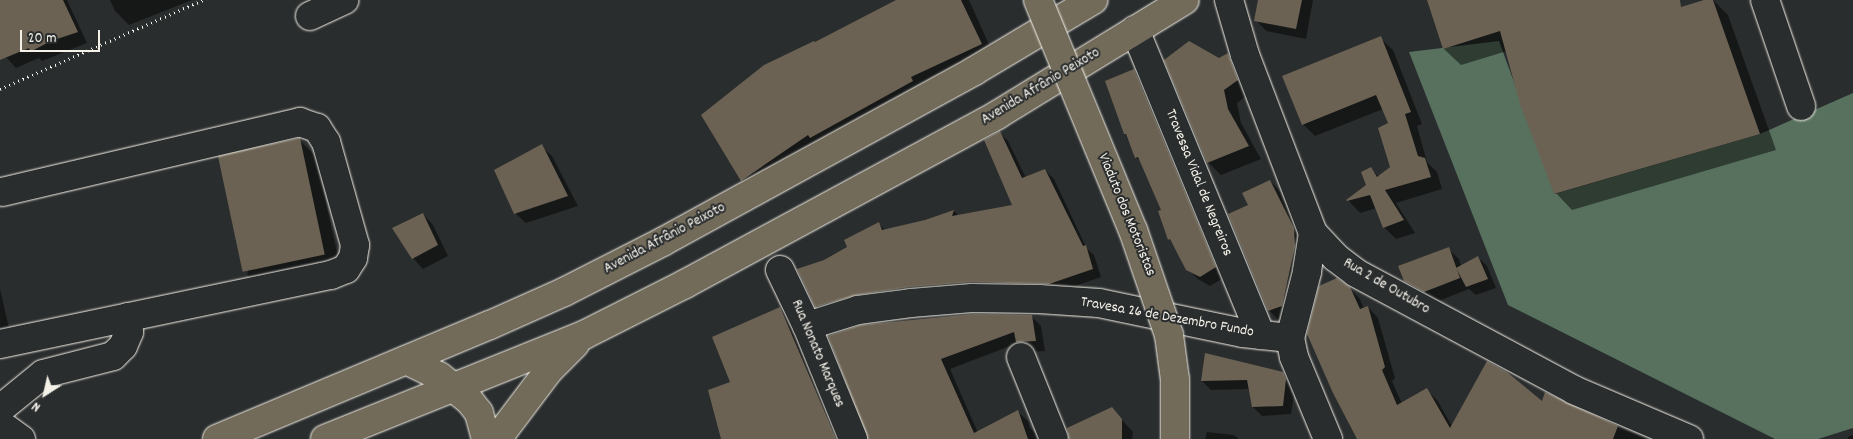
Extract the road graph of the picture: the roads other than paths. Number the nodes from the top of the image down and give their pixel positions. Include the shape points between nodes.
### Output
1 (345, 0) edge
2 (1038, 0) edge
3 (1093, 0) edge
4 (1185, 0) edge
5 (1229, 0) edge
6 (1765, 0) edge
7 (310, 16) dead end
8 (1135, 30) junction
9 (1801, 106) dead end
10 (2, 192) dead end
11 (1313, 233) junction
12 (780, 270) dead end
13 (128, 317) junction
14 (807, 326) junction
15 (584, 335) junction
16 (1261, 335) junction
17 (1290, 338) junction
18 (0, 344) edge
19 (1021, 356) dead end
20 (406, 360) junction
21 (455, 387) junction
22 (6, 425) edge
23 (217, 439) edge
24 (325, 439) edge
25 (337, 439) edge
26 (376, 439) edge
27 (486, 439) edge
28 (497, 439) edge
29 (853, 439) edge
30 (1054, 439) edge
31 (1174, 439) edge
32 (1328, 439) edge
33 (1689, 439) edge

1 - 7 street
2 - 31 main road, Viaduto dos Motoristas, bridge via 1133,230 1166,326 1175,380
3 - 20 main road, Avenida Afrânio Peixoto via 974,71 664,241 555,295
4 - 8 main road, Avenida Afrânio Peixoto
5 - 11 street, Rua 2 de Outubro via 1245,55
6 - 9 street
8 - 15 main road, Avenida Afrânio Peixoto via 997,115
8 - 16 street, Travessa Vidal de Negreiros
10 - 13 street via 300,122 316,128 326,142 355,245 353,258 346,269
11 - 17 street
11 - 33 street, Rua 2 de Outubro via 1334,257 1356,273 1574,390
12 - 14 street, Rua Nonato Marques
13 - 18 street
13 - 22 street via 129,332 123,346 113,356 43,374
14 - 16 street, Travesa 26 de Dezembro Fundo via 858,310 911,303 972,298 1039,299 1100,303
14 - 29 street, Rua Nonato Marques
15 - 21 main road, Avenida Afrânio Peixoto
15 - 28 main road via 548,370
16 - 17 street, Travesa 26 de Dezembro Fundo
17 - 32 street via 1294,357
19 - 30 street
20 - 21 main road
20 - 23 main road, Avenida Afrânio Peixoto
21 - 24 main road, Avenida Afrânio Peixoto
21 - 27 main road via 479,413
25 - 26 main road via 362,436

